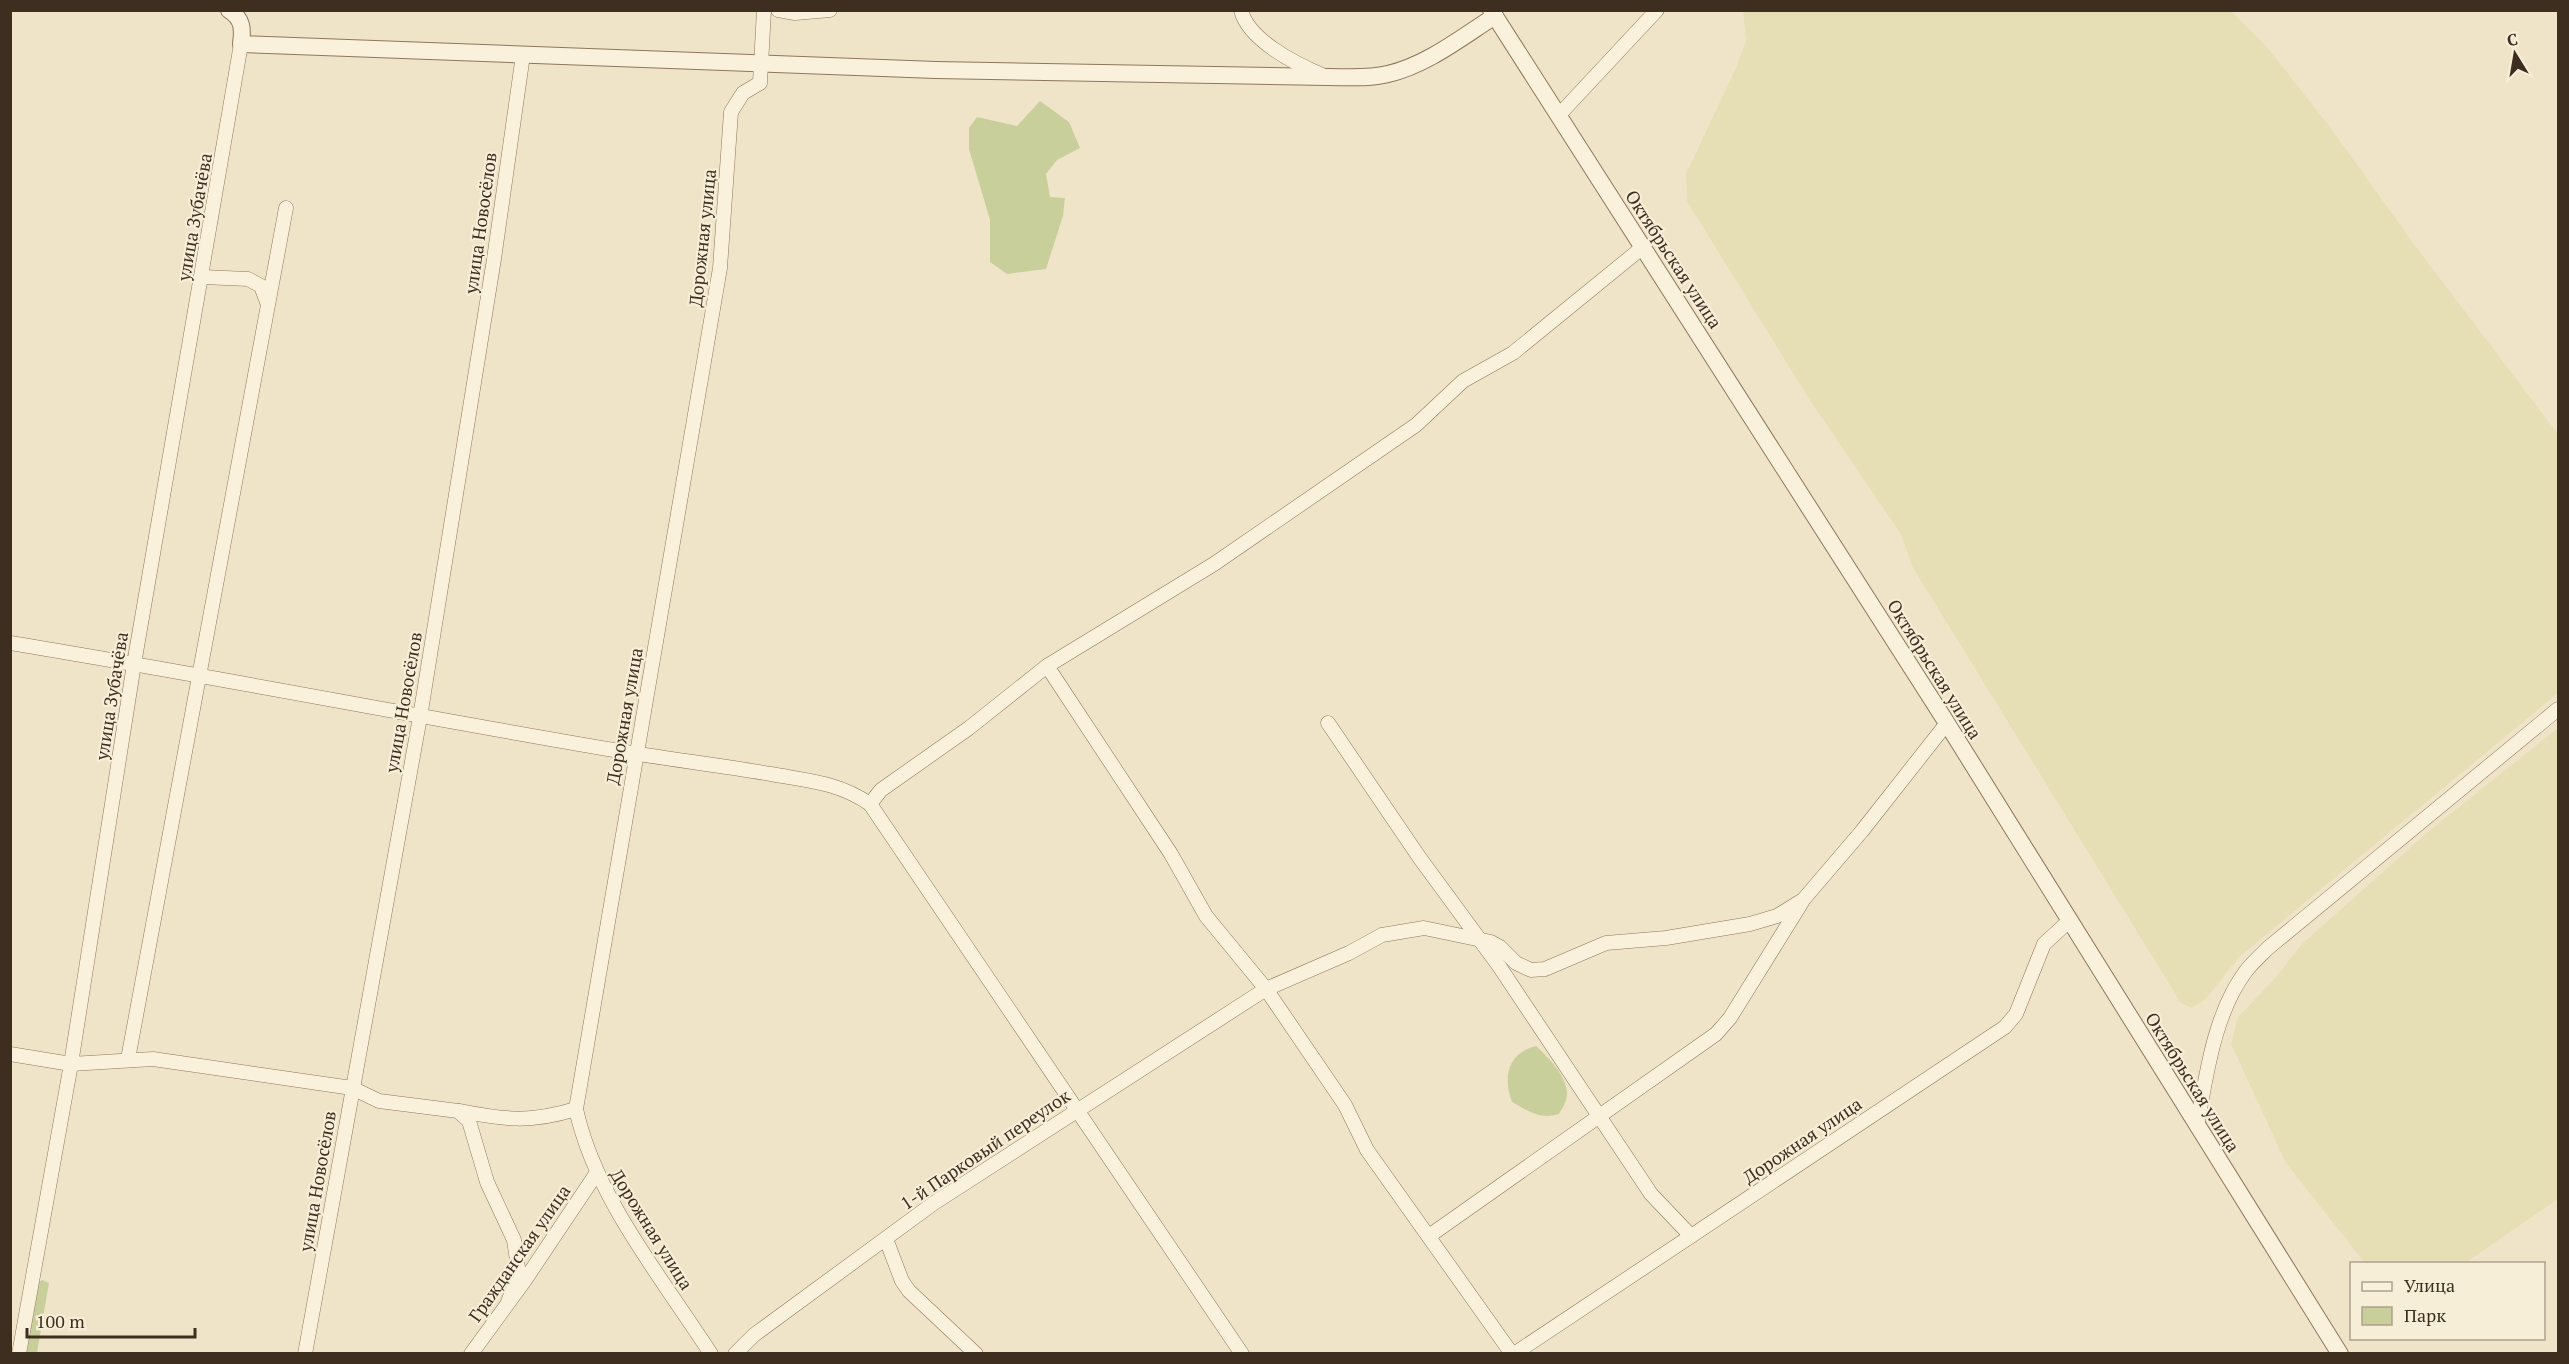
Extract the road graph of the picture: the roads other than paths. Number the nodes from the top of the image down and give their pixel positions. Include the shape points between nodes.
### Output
1 (229, 10) edge
2 (764, 10) edge
3 (778, 10) edge
4 (830, 10) edge
5 (1241, 10) edge
6 (1657, 10) edge
7 (1493, 13) edge
8 (241, 44) junction
9 (523, 55) junction
10 (762, 62) junction
11 (1327, 77) junction
12 (1559, 115) junction
13 (286, 208) dead end
14 (1643, 247) junction
15 (202, 277) junction
16 (267, 302) junction
17 (10, 643) edge
18 (134, 664) junction
19 (1047, 666) junction
20 (197, 677) junction
21 (2559, 709) edge
22 (420, 717) junction
23 (1328, 723) dead end
24 (1947, 723) junction
25 (636, 753) junction
26 (870, 804) junction
27 (1803, 900) junction
28 (2069, 921) junction
29 (1479, 939) junction
30 (1266, 989) junction
31 (10, 1054) edge
32 (128, 1059) junction
33 (70, 1064) junction
34 (352, 1088) junction
35 (576, 1109) junction
36 (1075, 1110) junction
37 (458, 1111) junction
38 (1599, 1115) junction
39 (2197, 1126) junction
40 (596, 1174) junction
41 (1429, 1236) junction
42 (1690, 1236) junction
43 (886, 1239) junction
44 (508, 1302) junction
45 (19, 1353) edge
46 (305, 1353) edge
47 (471, 1353) edge
48 (711, 1353) edge
49 (735, 1353) edge
50 (976, 1353) edge
51 (1242, 1353) edge
52 (1513, 1353) edge
53 (2340, 1353) edge

1 - 8 street via 243,26
2 - 10 street
3 - 4 street
5 - 11 street via 1251,29 1268,45 1300,66
6 - 12 street
7 - 11 street via 1425,60 1402,70 1369,77
7 - 12 street, Октябрьская улица
8 - 9 street
8 - 15 street, улица Зубачёва
9 - 10 street
9 - 22 street, улица Новосёлов
10 - 11 street via 936,70
10 - 25 street, Дорожная улица via 760,83 743,93 731,112 720,268
12 - 14 street, Октябрьская улица
13 - 16 street
14 - 19 street via 1513,352 1464,381 1416,425 1214,564
14 - 24 street, Октябрьская улица
15 - 16 street via 248,279 261,286
15 - 18 street, улица Зубачёва
16 - 20 street
17 - 18 street
18 - 20 street
18 - 33 street, улица Зубачёва
19 - 26 street via 881,790
19 - 30 street via 1171,854 1206,916
20 - 22 street
20 - 32 street
21 - 39 street via 2268,948 2245,972 2211,1047
22 - 25 street
22 - 34 street, улица Новосёлов
23 - 29 street
24 - 27 street
24 - 28 street, Октябрьская улица
25 - 26 street via 831,785
25 - 35 street, Дорожная улица
26 - 36 street
27 - 29 street via 1777,916 1750,924 1606,943 1545,969 1530,970 1500,947
27 - 38 street via 1723,1026
28 - 39 street, Октябрьская улица
28 - 42 street, Дорожная улица via 2044,944 2016,1014 2005,1027
29 - 30 street, 1-й Парковый переулок via 1424,928 1382,935
29 - 38 street
30 - 36 street, 1-й Парковый переулок
30 - 41 street via 1346,1106 1367,1150
31 - 33 street
32 - 33 street
32 - 34 street via 153,1059
33 - 45 street, улица Зубачёва
34 - 37 street via 378,1101
34 - 46 street, улица Новосёлов
35 - 37 street via 546,1118 510,1120
35 - 40 street, Дорожная улица
36 - 43 street, 1-й Парковый переулок
36 - 51 street
37 - 44 street via 469,1121 487,1182 514,1240 519,1274
38 - 41 street
38 - 42 street via 1651,1194
39 - 53 street, Октябрьская улица
40 - 44 street, Гражданская улица
40 - 48 street, Дорожная улица
41 - 52 street
42 - 52 street, Дорожная улица
43 - 49 street, 1-й Парковый переулок
43 - 50 street via 909,1291
44 - 47 street, Гражданская улица

